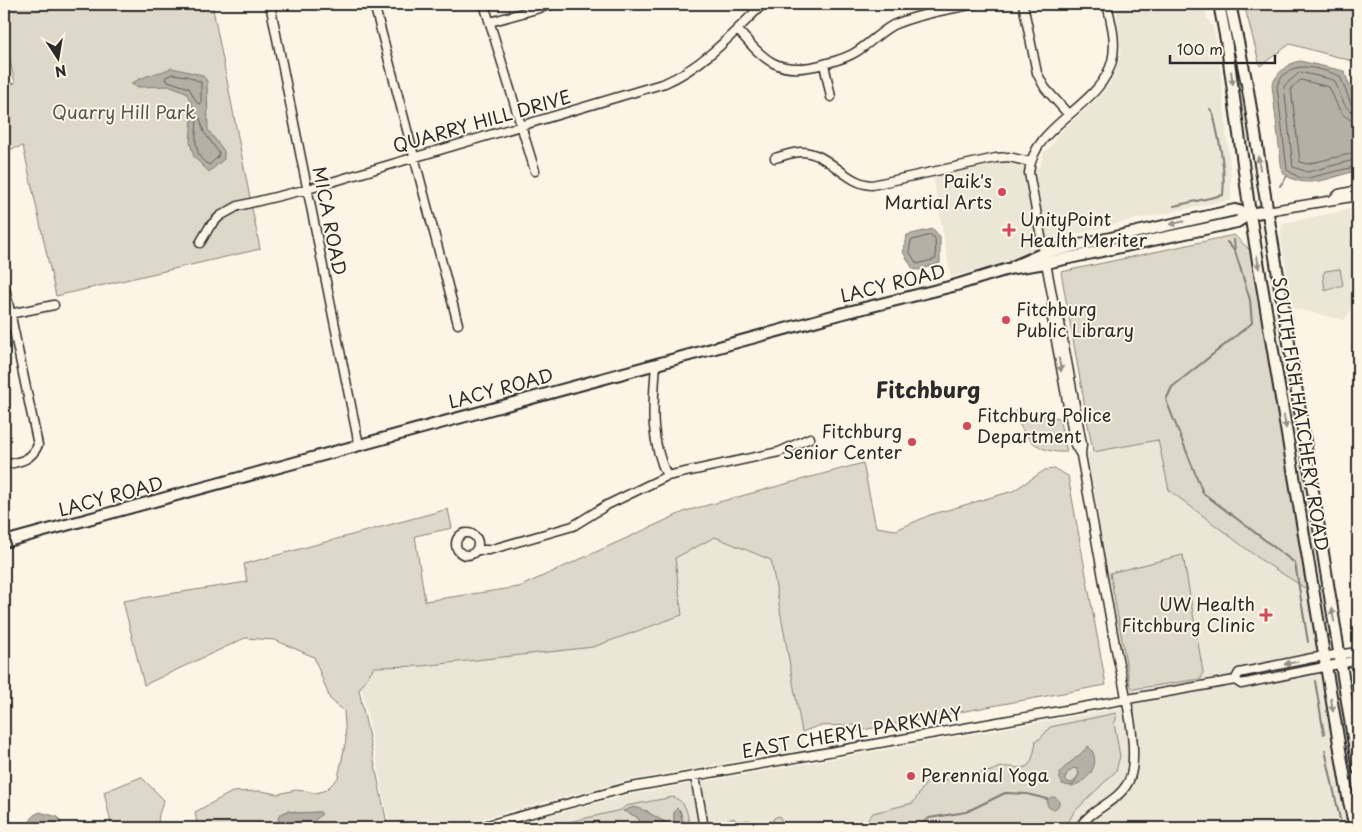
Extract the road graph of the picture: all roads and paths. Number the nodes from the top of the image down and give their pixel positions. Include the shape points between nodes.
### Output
1 (270, 4) edge
2 (374, 4) edge
3 (484, 4) edge
4 (554, 4) edge
5 (762, 4) edge
6 (975, 4) edge
7 (1024, 4) edge
8 (1107, 4) edge
9 (1219, 4) edge
10 (1230, 4) edge
11 (490, 22) junction
12 (737, 29) junction
13 (824, 64) junction
14 (832, 97) dead end
15 (1069, 115) junction
16 (521, 126) junction
17 (415, 157) junction
18 (774, 158) dead end
19 (1030, 162) junction
20 (534, 171) dead end
21 (308, 189) junction
22 (1358, 190) edge
23 (1358, 196) edge
24 (1333, 199) junction
25 (1267, 211) junction
26 (1250, 214) junction
27 (200, 243) dead end
28 (1045, 258) junction
29 (4, 283) edge
30 (54, 305) dead end
31 (7, 314) edge
32 (458, 324) dead end
33 (656, 364) junction
34 (810, 438) dead end
35 (359, 445) junction
36 (4, 465) edge
37 (667, 476) junction
38 (4, 542) edge
39 (476, 550) dead end
40 (1358, 652) edge
41 (1340, 659) junction
42 (1358, 660) edge
43 (1325, 661) junction
44 (1125, 700) junction
45 (1358, 769) edge
46 (695, 776) junction
47 (476, 828) edge
48 (704, 828) edge
49 (1079, 828) edge
50 (1355, 828) edge

1 - 21 street, MICA ROAD
2 - 17 street
3 - 11 street
4 - 11 street
5 - 12 street, QUARRY HILL DRIVE
6 - 13 street via 903,21 855,53
7 - 15 street via 1037,73 1045,88
8 - 15 street via 1113,35 1111,65 1097,89
9 -> 26 main road, SOUTH FISH HATCHERY ROAD
25 -> 10 main road, SOUTH FISH HATCHERY ROAD via 1247,84
11 - 16 street
12 - 13 street via 771,64 797,69
12 - 16 street, QUARRY HILL DRIVE via 685,75
13 - 14 street
15 - 19 street via 1042,142
16 - 17 street, QUARRY HILL DRIVE
16 - 20 street
17 - 21 street, QUARRY HILL DRIVE
17 - 32 street
18 - 19 street via 808,153 857,181 872,185 996,158 1009,157
19 - 28 street via 1030,181
21 - 27 street, QUARRY HILL DRIVE via 238,206 220,216
21 - 35 street, MICA ROAD
22 - 24 street, LACY ROAD via 1339,194
23 - 24 street, LACY ROAD via 1340,201
24 - 25 street, LACY ROAD
25 - 26 main road, LACY ROAD
41 -> 25 main road, SOUTH FISH HATCHERY ROAD
26 - 28 main road, LACY ROAD via 1235,210
26 -> 43 main road, SOUTH FISH HATCHERY ROAD
28 - 33 main road, LACY ROAD via 953,286
28 - 44 street via 1056,342
29 - 31 street
30 - 31 street
31 - 36 street via 38,445 27,460
33 - 35 main road, LACY ROAD
33 - 37 street via 654,438
34 - 37 street via 779,452
35 - 38 main road, LACY ROAD
37 - 39 street via 573,526 490,550
40 - 41 street
41 - 42 street
41 - 43 street, EAST CHERYL PARKWAY
41 - 45 main road, SOUTH FISH HATCHERY ROAD
43 - 44 street, EAST CHERYL PARKWAY via 1239,674 1235,680
43 -> 50 main road, SOUTH FISH HATCHERY ROAD
44 - 46 street, EAST CHERYL PARKWAY
44 - 49 street via 1134,761 1129,781 1119,794 1088,816
46 - 47 street, EAST CHERYL PARKWAY via 618,790
46 - 48 street

